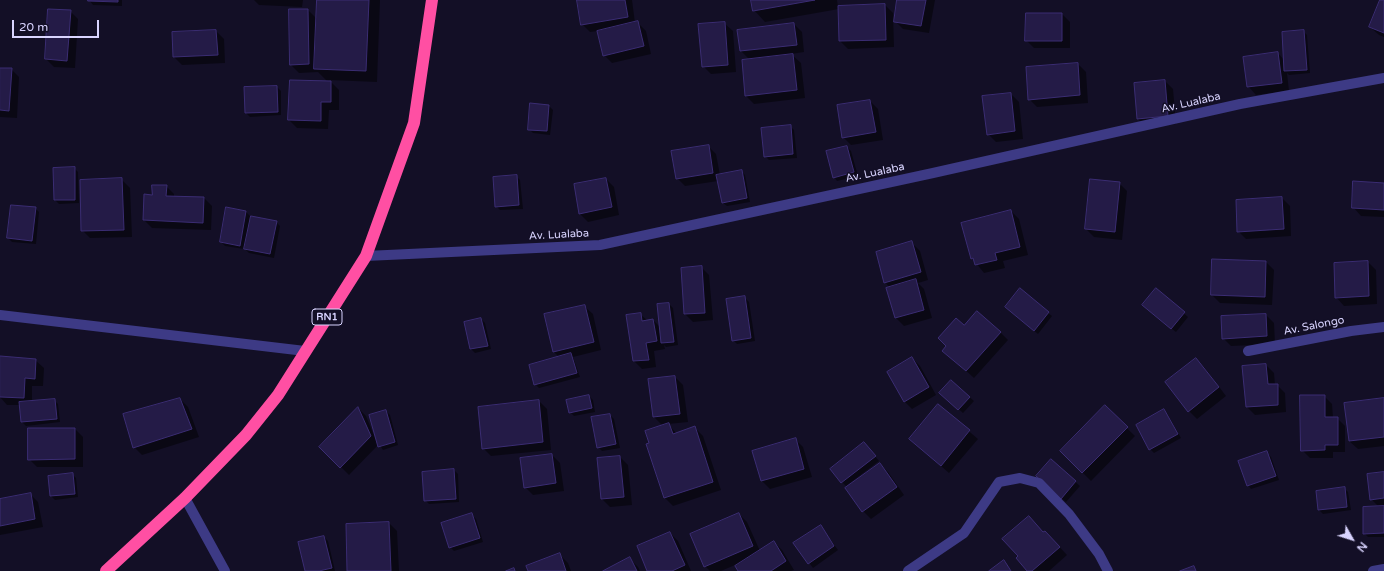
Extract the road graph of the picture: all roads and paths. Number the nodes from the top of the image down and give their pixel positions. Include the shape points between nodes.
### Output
1 (432, 0) edge
2 (1384, 78) edge
3 (366, 256) junction
4 (0, 315) edge
5 (1384, 327) edge
6 (305, 351) junction
7 (1248, 351) dead end
8 (186, 498) junction
9 (1384, 569) edge
10 (106, 571) edge
11 (225, 571) edge
12 (908, 571) edge
13 (1108, 571) edge
14 (1373, 571) edge

1 - 3 highway, RN1 via 414,123
2 - 3 street, Av. Lualaba via 1240,104 600,245
3 - 6 highway, RN1
4 - 6 street
5 - 7 street, Av. Salongo
6 - 8 highway, RN1 via 278,395
8 - 10 highway, RN1
8 - 11 street
9 - 14 street
12 - 13 street via 964,532 999,482 1020,478 1039,483 1069,514 1099,554

